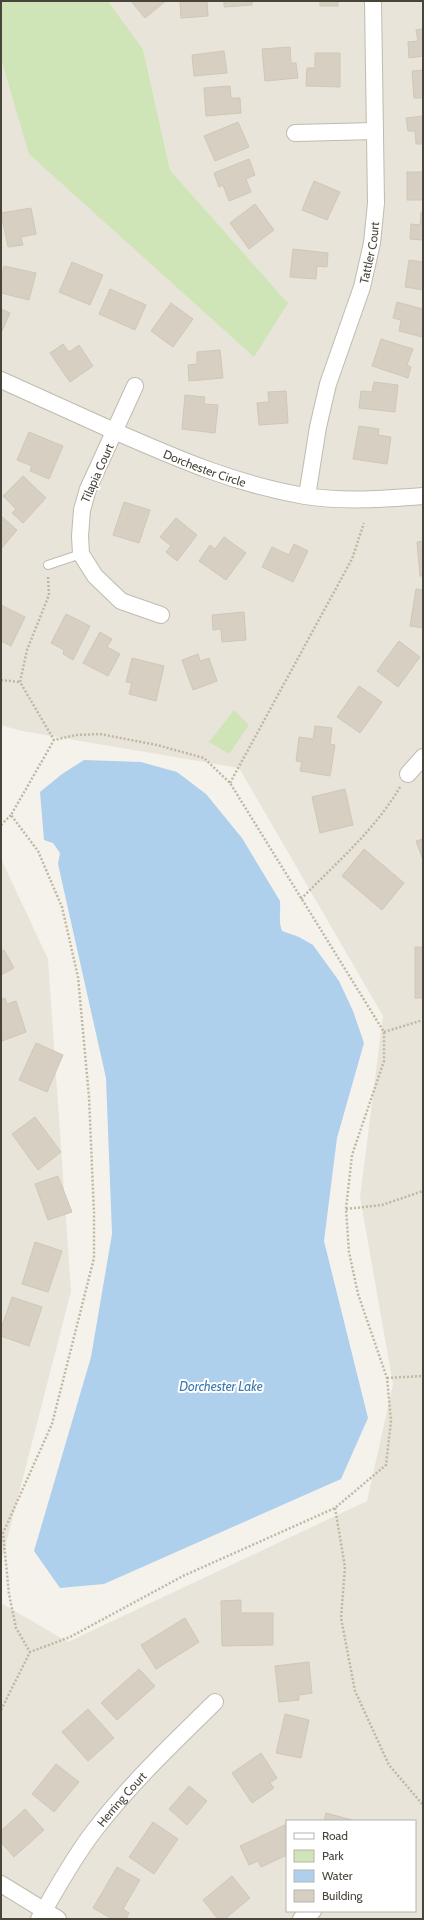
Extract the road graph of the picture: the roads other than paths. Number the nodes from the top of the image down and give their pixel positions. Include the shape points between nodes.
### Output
1 (374, 1) edge
2 (375, 131) junction
3 (295, 133) dead end
4 (1, 380) edge
5 (135, 386) dead end
6 (116, 431) junction
7 (307, 496) junction
8 (423, 496) edge
9 (81, 554) junction
10 (48, 565) road end
11 (161, 615) dead end
12 (423, 757) edge
13 (408, 774) road end
14 (215, 1702) dead end
15 (1, 1884) edge
16 (312, 1912) edge
17 (42, 1914) edge
18 (58, 1919) edge
19 (301, 1919) edge

1 - 2 street, Tattler Court
2 - 3 street
2 - 7 street, Tattler Court via 376,203 372,243 362,287 324,399
4 - 6 street, Dorchester Circle
5 - 6 street, Tilapia Court
6 - 7 street, Dorchester Circle via 219,475
6 - 9 street, Tilapia Court via 88,489 82,510
7 - 8 street, Dorchester Circle via 366,499
9 - 10 lane
9 - 11 street via 95,576 121,601
12 - 13 street
14 - 17 street, Herring Court via 142,1774 108,1813 93,1832
15 - 17 street
16 - 19 street
17 - 18 street

